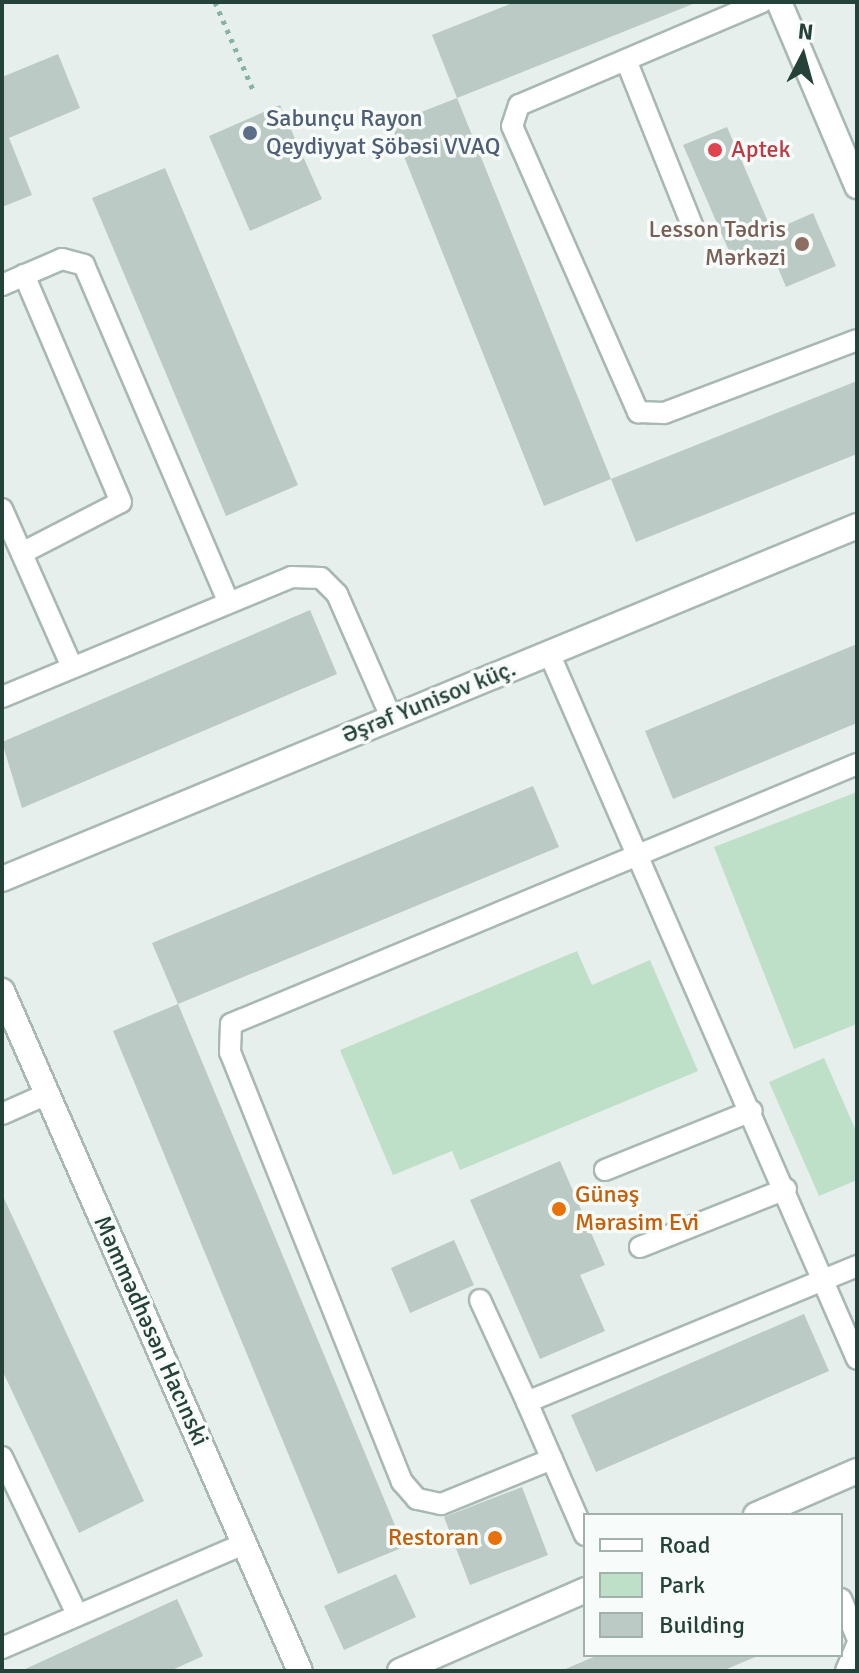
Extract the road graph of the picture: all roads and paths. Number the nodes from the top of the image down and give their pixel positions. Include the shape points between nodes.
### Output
1 (215, 2) edge
2 (762, 2) edge
3 (779, 2) edge
4 (626, 60) junction
5 (253, 90) dead end
6 (857, 186) edge
7 (692, 225) dead end
8 (24, 275) junction
9 (2, 285) edge
10 (857, 340) edge
11 (2, 509) edge
12 (857, 526) edge
13 (22, 553) junction
14 (228, 601) junction
15 (549, 653) junction
16 (72, 667) junction
17 (2, 697) edge
18 (391, 717) junction
19 (857, 764) edge
20 (637, 852) junction
21 (2, 879) edge
22 (2, 991) edge
23 (47, 1094) junction
24 (752, 1111) junction
25 (2, 1114) edge
26 (605, 1170) dead end
27 (786, 1189) junction
28 (640, 1247) dead end
29 (857, 1266) edge
30 (823, 1280) junction
31 (480, 1300) dead end
32 (857, 1359) edge
33 (527, 1402) junction
34 (2, 1457) edge
35 (552, 1459) junction
36 (857, 1471) edge
37 (802, 1506) edge
38 (766, 1513) edge
39 (583, 1530) edge
40 (244, 1544) junction
41 (583, 1591) edge
42 (843, 1604) edge
43 (77, 1614) junction
44 (857, 1637) edge
45 (857, 1645) edge
46 (2, 1648) edge
47 (300, 1671) edge
48 (400, 1671) edge
49 (846, 1671) edge

1 - 5 path
2 - 4 lane
3 - 6 street
4 - 7 lane
4 - 10 lane via 519,105 512,126 626,399 638,412 664,413
8 - 9 lane
8 - 13 lane via 121,502
8 - 14 lane via 62,259 84,265
11 - 13 lane
12 - 15 street, Əşrəf Yunisov küç.
13 - 16 lane
14 - 16 lane
14 - 18 lane via 291,577 321,578 337,594
15 - 18 street, Əşrəf Yunisov küç.
15 - 20 lane
16 - 17 lane
18 - 21 street, Əşrəf Yunisov küç.
19 - 20 lane
20 - 24 lane
20 - 35 lane via 231,1024 230,1052 402,1482 417,1499 441,1504
22 - 23 street, Məmmədhəsən Hacınski
23 - 25 lane
23 - 40 street, Məmmədhəsən Hacınski
24 - 26 lane
24 - 27 lane
27 - 28 lane
27 - 30 lane
29 - 30 lane
30 - 32 lane
30 - 33 lane
31 - 33 lane
33 - 35 lane
34 - 43 lane
35 - 39 lane
36 - 37 street
37 - 38 street
40 - 43 lane
40 - 47 street, Məmmədhəsən Hacınski
41 - 48 street
42 - 44 lane
43 - 46 lane
45 - 49 lane

